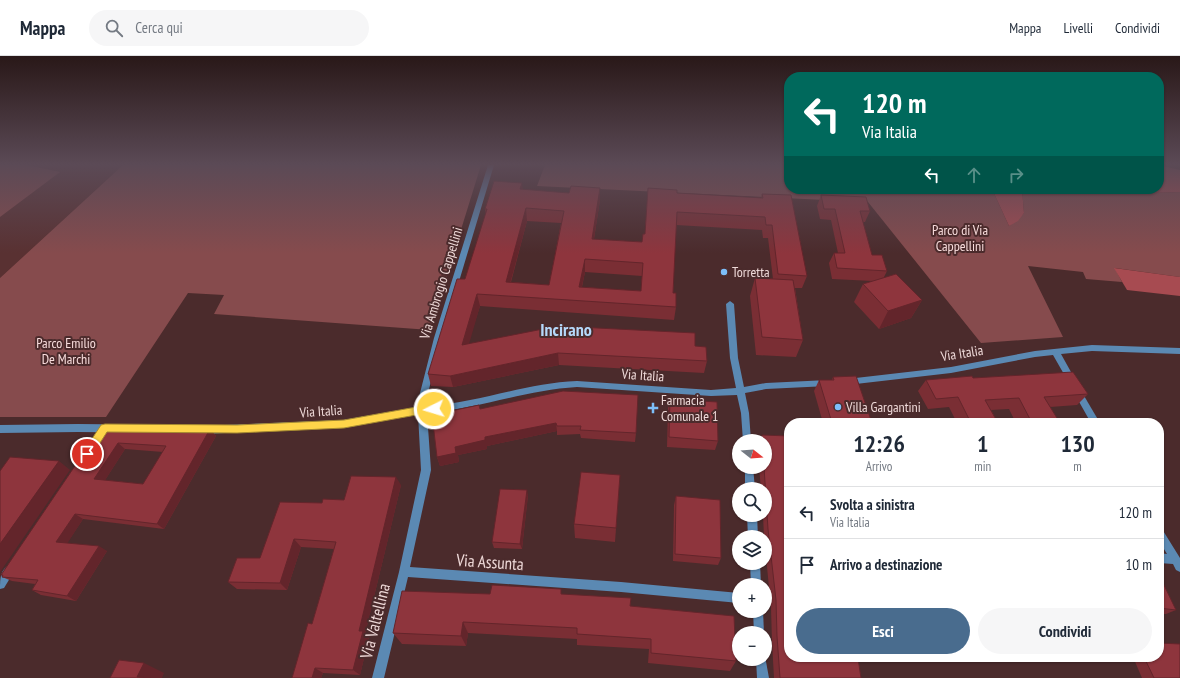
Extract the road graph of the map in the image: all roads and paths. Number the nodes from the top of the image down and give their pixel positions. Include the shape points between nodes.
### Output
1 (482, 194) edge
2 (730, 304) dead end
3 (1055, 351) junction
4 (1180, 351) edge
5 (741, 391) junction
6 (422, 410) junction
7 (1093, 418) edge
8 (105, 428) junction
9 (0, 429) edge
10 (746, 434) edge
11 (96, 441) edge
12 (1164, 540) edge
13 (1164, 559) edge
14 (1178, 563) edge
15 (13, 565) edge
16 (404, 572) junction
17 (0, 584) edge
18 (732, 597) edge
19 (762, 666) edge
20 (378, 678) edge
21 (763, 678) edge

1 - 6 street, Via Ambrogio Cappellini via 438,338 422,397
2 - 5 street via 734,358
3 - 4 street, Via Italia via 1092,348
3 - 5 street, Via Italia via 951,370 852,382 766,386
3 - 7 street
5 - 6 street, Via Italia via 711,393 577,384 556,385 450,408
5 - 10 street
6 - 8 street, Via Italia via 344,424 237,429
6 - 16 street via 426,470
8 - 9 street, Via Italia
8 - 11 street
12 - 14 street
13 - 14 street
15 - 17 street
16 - 18 street, Via Assunta
16 - 20 street, Via Valtellina
19 - 21 street

